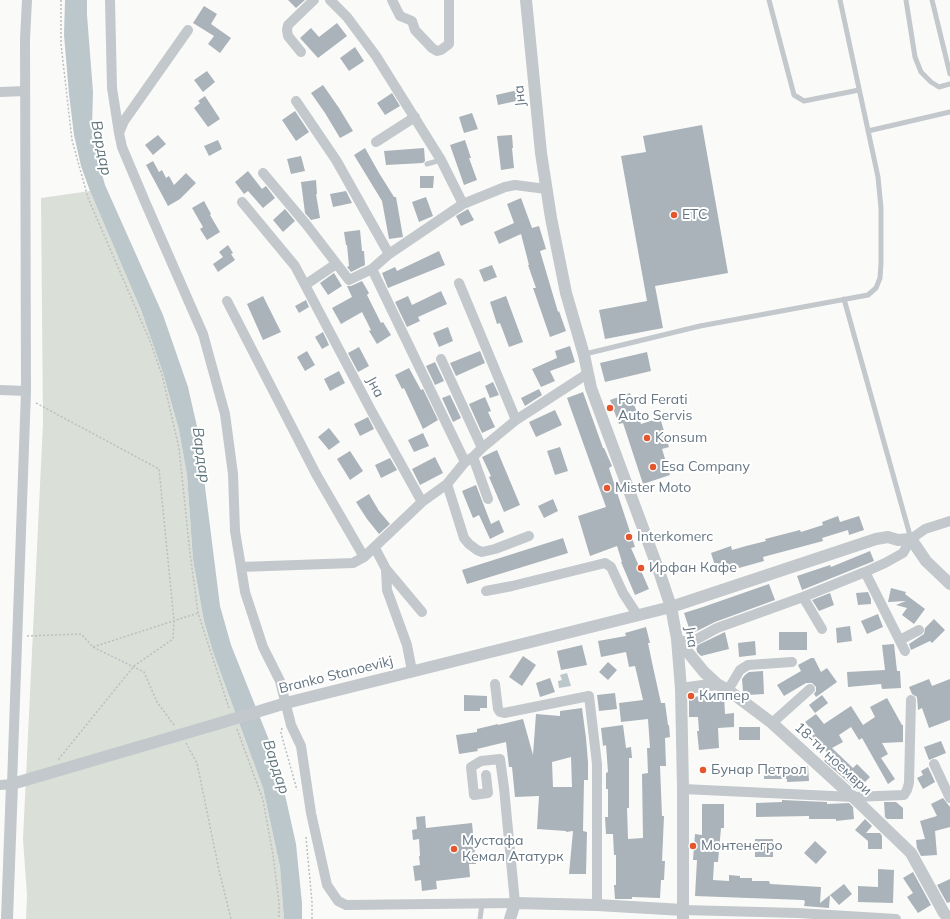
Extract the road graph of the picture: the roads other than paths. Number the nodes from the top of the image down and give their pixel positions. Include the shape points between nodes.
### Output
1 (27, 0) edge
2 (110, 0) edge
3 (314, 0) edge
4 (330, 0) edge
5 (392, 0) edge
6 (449, 0) edge
7 (526, 0) edge
8 (769, 0) edge
9 (840, 0) edge
10 (906, 0) edge
11 (932, 0) edge
12 (188, 30) dead end
13 (301, 52) dead end
14 (950, 74) edge
15 (950, 84) edge
16 (859, 90) junction
17 (0, 92) edge
18 (25, 92) junction
19 (296, 101) dead end
20 (950, 112) edge
21 (415, 117) junction
22 (868, 131) junction
23 (118, 133) junction
24 (376, 142) dead end
25 (441, 160) junction
26 (427, 164) dead end
27 (263, 173) dead end
28 (546, 189) junction
29 (242, 202) dead end
30 (463, 204) junction
31 (389, 254) junction
32 (336, 264) junction
33 (372, 269) junction
34 (459, 283) dead end
35 (305, 284) junction
36 (844, 299) junction
37 (227, 301) dead end
38 (584, 355) junction
39 (441, 359) dead end
40 (587, 374) junction
41 (0, 390) edge
42 (26, 394) junction
43 (516, 420) junction
44 (482, 448) junction
45 (469, 460) junction
46 (447, 484) junction
47 (488, 499) dead end
48 (422, 502) junction
49 (950, 521) edge
50 (529, 536) dead end
51 (911, 539) junction
52 (375, 548) junction
53 (364, 557) junction
54 (241, 567) junction
55 (386, 569) junction
56 (865, 572) junction
57 (950, 584) edge
58 (486, 591) dead end
59 (802, 597) junction
60 (671, 607) junction
61 (422, 612) dead end
62 (638, 616) junction
63 (822, 629) dead end
64 (919, 630) dead end
65 (677, 639) junction
66 (900, 640) junction
67 (905, 650) dead end
68 (792, 662) dead end
69 (412, 671) junction
70 (495, 684) dead end
71 (722, 687) junction
72 (681, 689) junction
73 (810, 689) dead end
74 (911, 700) dead end
75 (286, 703) junction
76 (772, 723) junction
77 (934, 764) dead end
78 (486, 775) dead end
79 (6, 784) edge
80 (683, 789) junction
81 (853, 797) junction
82 (950, 798) edge
83 (515, 903) junction
84 (482, 904) junction
85 (597, 904) junction
86 (683, 915) edge
87 (798, 916) edge
88 (850, 918) edge
89 (866, 918) edge
90 (7, 919) edge
91 (480, 919) edge
92 (510, 919) edge
93 (896, 919) edge
94 (949, 919) edge

1 - 18 street
2 - 23 street via 112,88
3 - 13 street via 286,30
4 - 21 street via 347,17 376,56
5 - 6 street via 400,16 412,21 416,30 437,51 449,44
7 - 28 street, Јна
8 - 16 lane via 794,95 804,101
9 - 16 lane
10 - 15 lane via 915,57 921,72 930,82 939,86
11 - 14 lane
12 - 23 street
16 - 22 lane
17 - 18 street
18 - 42 street
19 - 31 street via 336,160
20 - 22 lane
21 - 24 street
21 - 25 street
22 - 36 lane via 882,208 880,278 876,288 868,295
23 - 54 street via 122,148 203,334 225,414 233,474 235,531
25 - 26 lane
25 - 30 street
27 - 32 street
28 - 30 street via 515,185
28 - 38 street, Јна via 566,293
29 - 35 street, Јна via 295,266
30 - 31 street
31 - 33 street
32 - 33 street via 349,280
32 - 35 street
33 - 45 street
34 - 43 street
35 - 48 street, Јна
36 - 38 lane via 700,326
36 - 51 lane
37 - 53 street via 316,474
38 - 40 street, Јна
39 - 44 street
40 - 43 street
40 - 60 street, Јна
41 - 42 street
42 - 79 street via 17,636
43 - 44 street
44 - 45 street
45 - 46 street
45 - 47 street
46 - 48 street
46 - 50 street via 464,538 477,550 482,552 495,549
48 - 52 street
49 - 51 street via 925,529
51 - 56 street via 903,553
51 - 57 street via 926,561
51 - 60 street, Branko Stanoevikj via 876,539
52 - 53 street
52 - 55 street
53 - 54 street via 353,563
54 - 75 street via 245,592 262,647 280,681
55 - 61 street
55 - 69 street via 387,590 408,645
56 - 59 street
56 - 66 street
58 - 62 street via 605,563 611,567 623,593
59 - 63 street
59 - 65 street via 717,628 697,639 687,642
60 - 62 street, Branko Stanoevikj
60 - 65 street, Јна
62 - 69 street, Branko Stanoevikj
64 - 66 street
65 - 71 street, 18-ти ноември via 704,672
65 - 72 street, Јна
66 - 67 street
68 - 71 street via 748,665
69 - 75 street, Branko Stanoevikj
70 - 85 street via 498,709 504,713 589,696 597,764
71 - 72 street
71 - 76 street, 18-ти ноември
72 - 80 street, Јна
73 - 76 street
74 - 81 street via 907,790 904,795 899,796
75 - 79 street, Branko Stanoevikj
75 - 84 street via 291,725 301,746 311,812 327,885 338,901 346,905
76 - 81 street, 18-ти ноември
77 - 82 street
78 - 83 street via 488,793 474,795 471,767 482,761 500,759
79 - 90 street
80 - 81 street
80 - 86 street, Јна
81 - 94 street, 18-ти ноември via 911,853
83 - 84 street
83 - 85 street
83 - 92 street
84 - 91 lane
85 - 86 street
86 - 87 street
87 - 88 street
88 - 89 street
89 - 93 street

